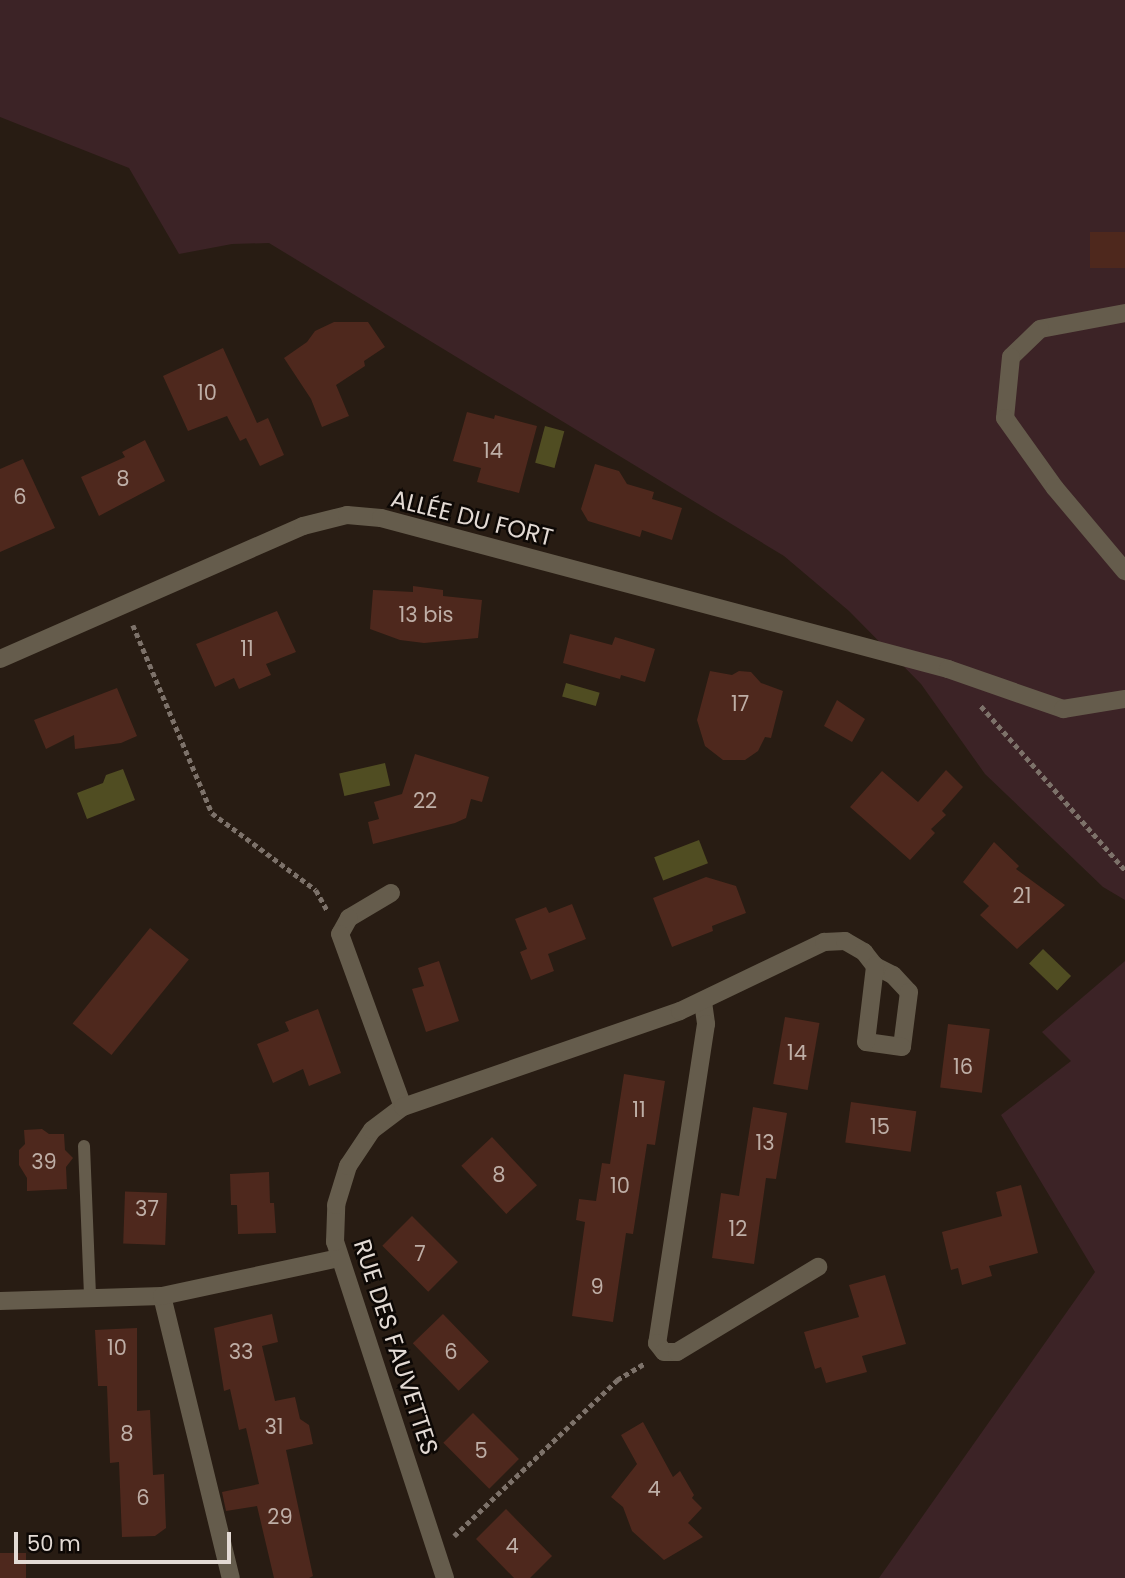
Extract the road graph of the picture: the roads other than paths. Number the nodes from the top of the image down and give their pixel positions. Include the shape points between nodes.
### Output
1 (1125, 313) edge
2 (1125, 571) edge
3 (0, 659) edge
4 (1125, 699) edge
5 (391, 893) dead end
6 (875, 966) dead end
7 (703, 1002) junction
8 (403, 1107) junction
9 (84, 1146) dead end
10 (338, 1258) junction
11 (818, 1267) dead end
12 (162, 1296) junction
13 (90, 1298) junction
14 (0, 1301) edge
15 (231, 1578) edge
16 (445, 1578) edge

1 - 2 street via 1040,329 1011,357 1005,418 1055,488
3 - 4 street, ALLÉE DU FORT via 303,526 347,515 381,519 948,669 1063,709
5 - 8 street via 349,918 340,934
6 - 7 street, RUE DES FAUVETTES via 864,952 845,941 824,942
7 - 8 street, RUE DES FAUVETTES
7 - 11 street via 706,1024 657,1343 664,1352 692,1345
8 - 10 street, RUE DES FAUVETTES via 372,1130 348,1166 336,1206
9 - 13 lane
10 - 12 street
10 - 16 street, RUE DES FAUVETTES
12 - 13 street
12 - 15 street
13 - 14 street

